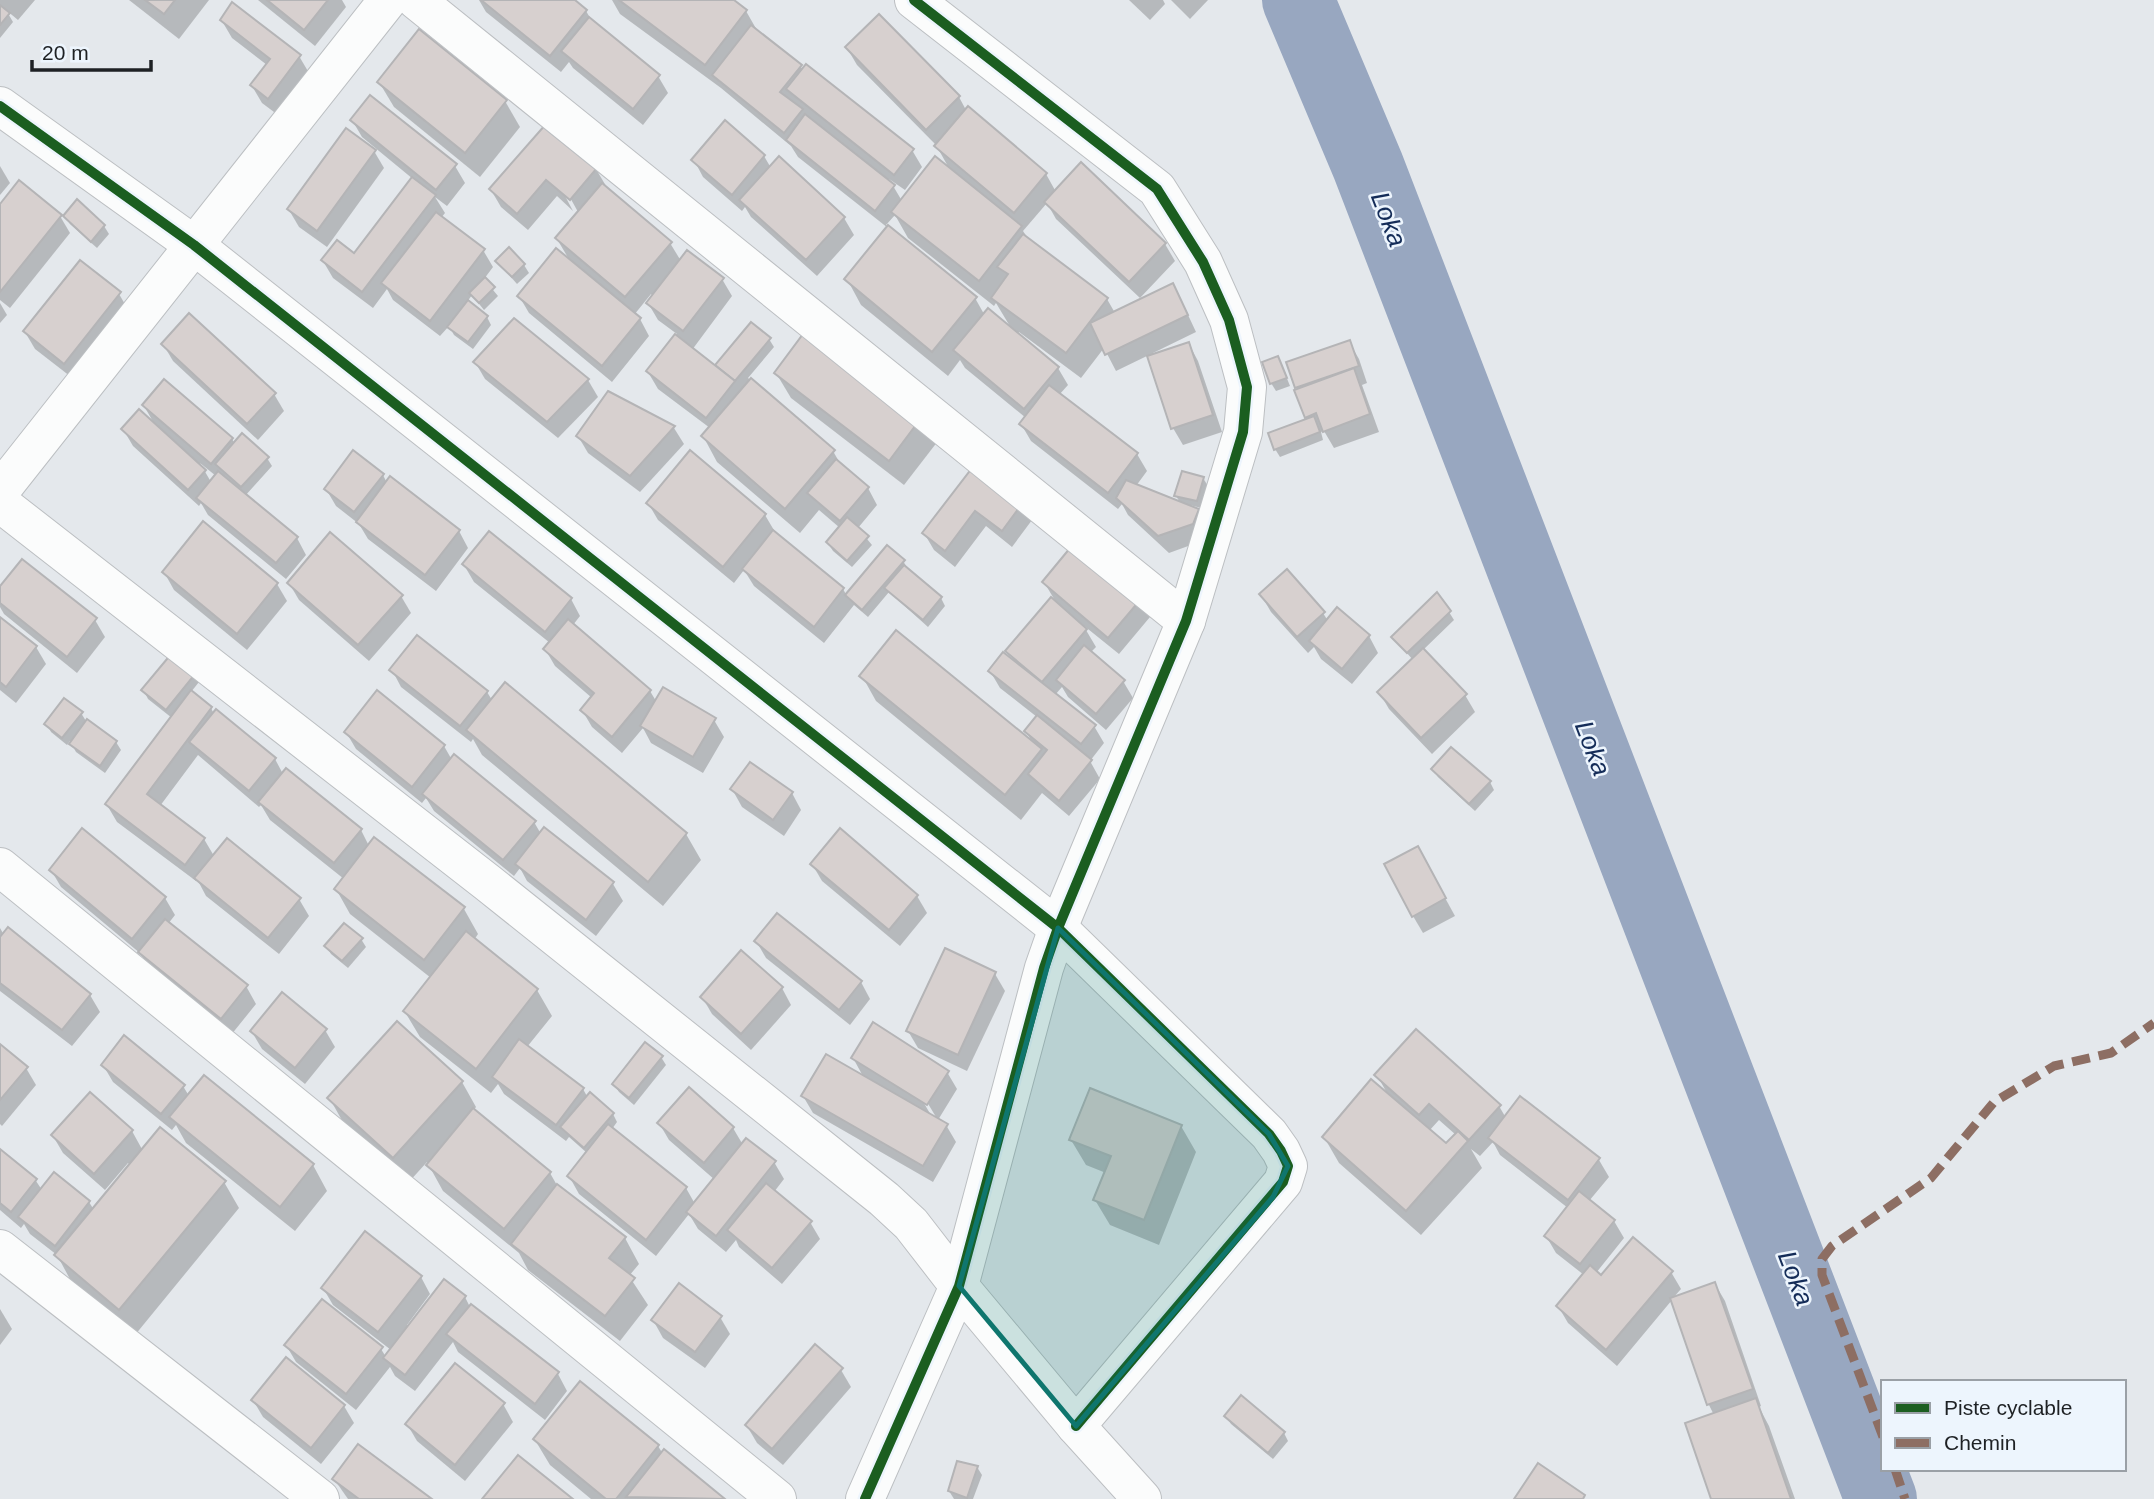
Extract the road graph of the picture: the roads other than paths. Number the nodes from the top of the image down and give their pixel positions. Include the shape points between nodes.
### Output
1 (388, 0) edge
2 (416, 0) edge
3 (914, 0) edge
4 (0, 106) edge
5 (194, 245) junction
6 (0, 491) edge
7 (0, 503) edge
8 (1186, 621) junction
9 (0, 867) edge
10 (1058, 928) junction
11 (0, 1249) edge
12 (958, 1286) junction
13 (1076, 1426) junction
14 (320, 1499) edge
15 (777, 1499) edge
16 (865, 1499) edge
17 (1142, 1499) edge

1 - 5 street
2 - 8 street
3 - 8 street via 1157,189 1209,274 1247,387 1243,432
4 - 5 street
5 - 6 street
5 - 10 street
7 - 12 street via 477,874 884,1199 911,1224
8 - 10 street
9 - 15 street
10 - 12 street via 1031,1010
10 - 13 street via 1269,1134 1288,1166 1273,1196
11 - 14 street
12 - 13 street
12 - 16 street
13 - 17 street

